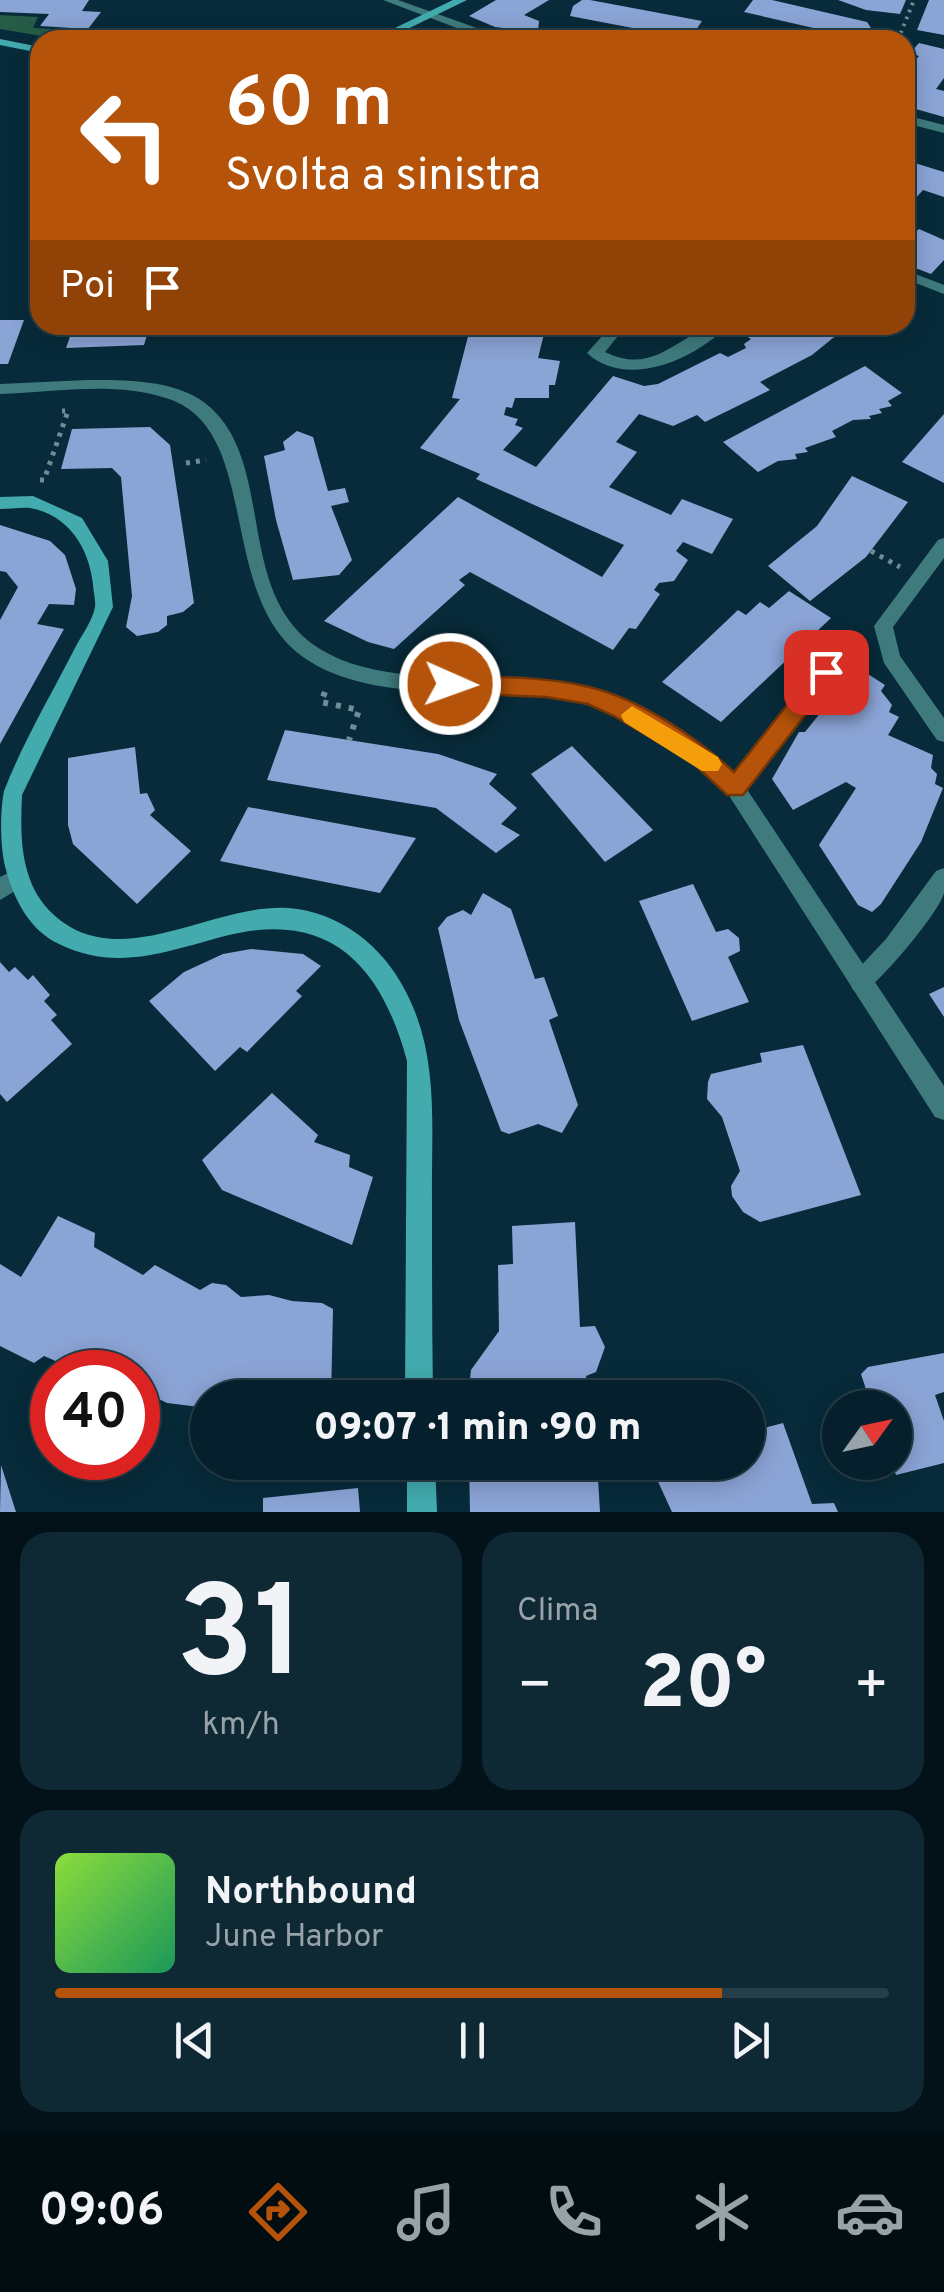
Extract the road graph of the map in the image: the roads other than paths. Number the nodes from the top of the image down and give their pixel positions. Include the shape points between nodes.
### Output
1 (388, 0) edge
2 (462, 0) edge
3 (430, 18) junction
4 (401, 30) edge
5 (470, 30) edge
6 (0, 42) edge
7 (30, 48) edge
8 (915, 122) edge
9 (944, 129) edge
10 (915, 278) edge
11 (944, 290) edge
12 (611, 335) edge
13 (708, 335) edge
14 (0, 389) edge
15 (0, 503) edge
16 (944, 545) edge
17 (826, 672) dead end
18 (944, 734) edge
19 (735, 788) junction
20 (944, 878) edge
21 (6, 886) edge
22 (861, 982) junction
23 (944, 1108) edge
24 (419, 1380) edge
25 (421, 1480) edge
26 (422, 1512) edge

1 - 3 street
2 - 3 main road
3 - 4 main road
3 - 5 street
6 - 7 main road
8 - 9 street
10 - 11 street
12 - 13 street via 594,353 625,366
14 - 19 street via 132,388 177,394 212,416 224,437 267,604 312,654 384,680 590,696 700,755
15 - 21 main road via 33,502 76,522 99,561 104,608 12,795
16 - 18 street via 883,626 892,658
17 - 19 lane
19 - 22 street
20 - 22 street
21 - 24 main road via 50,928 93,950 147,947 277,918 314,924 368,954 393,984 419,1061
22 - 23 street
25 - 26 main road

